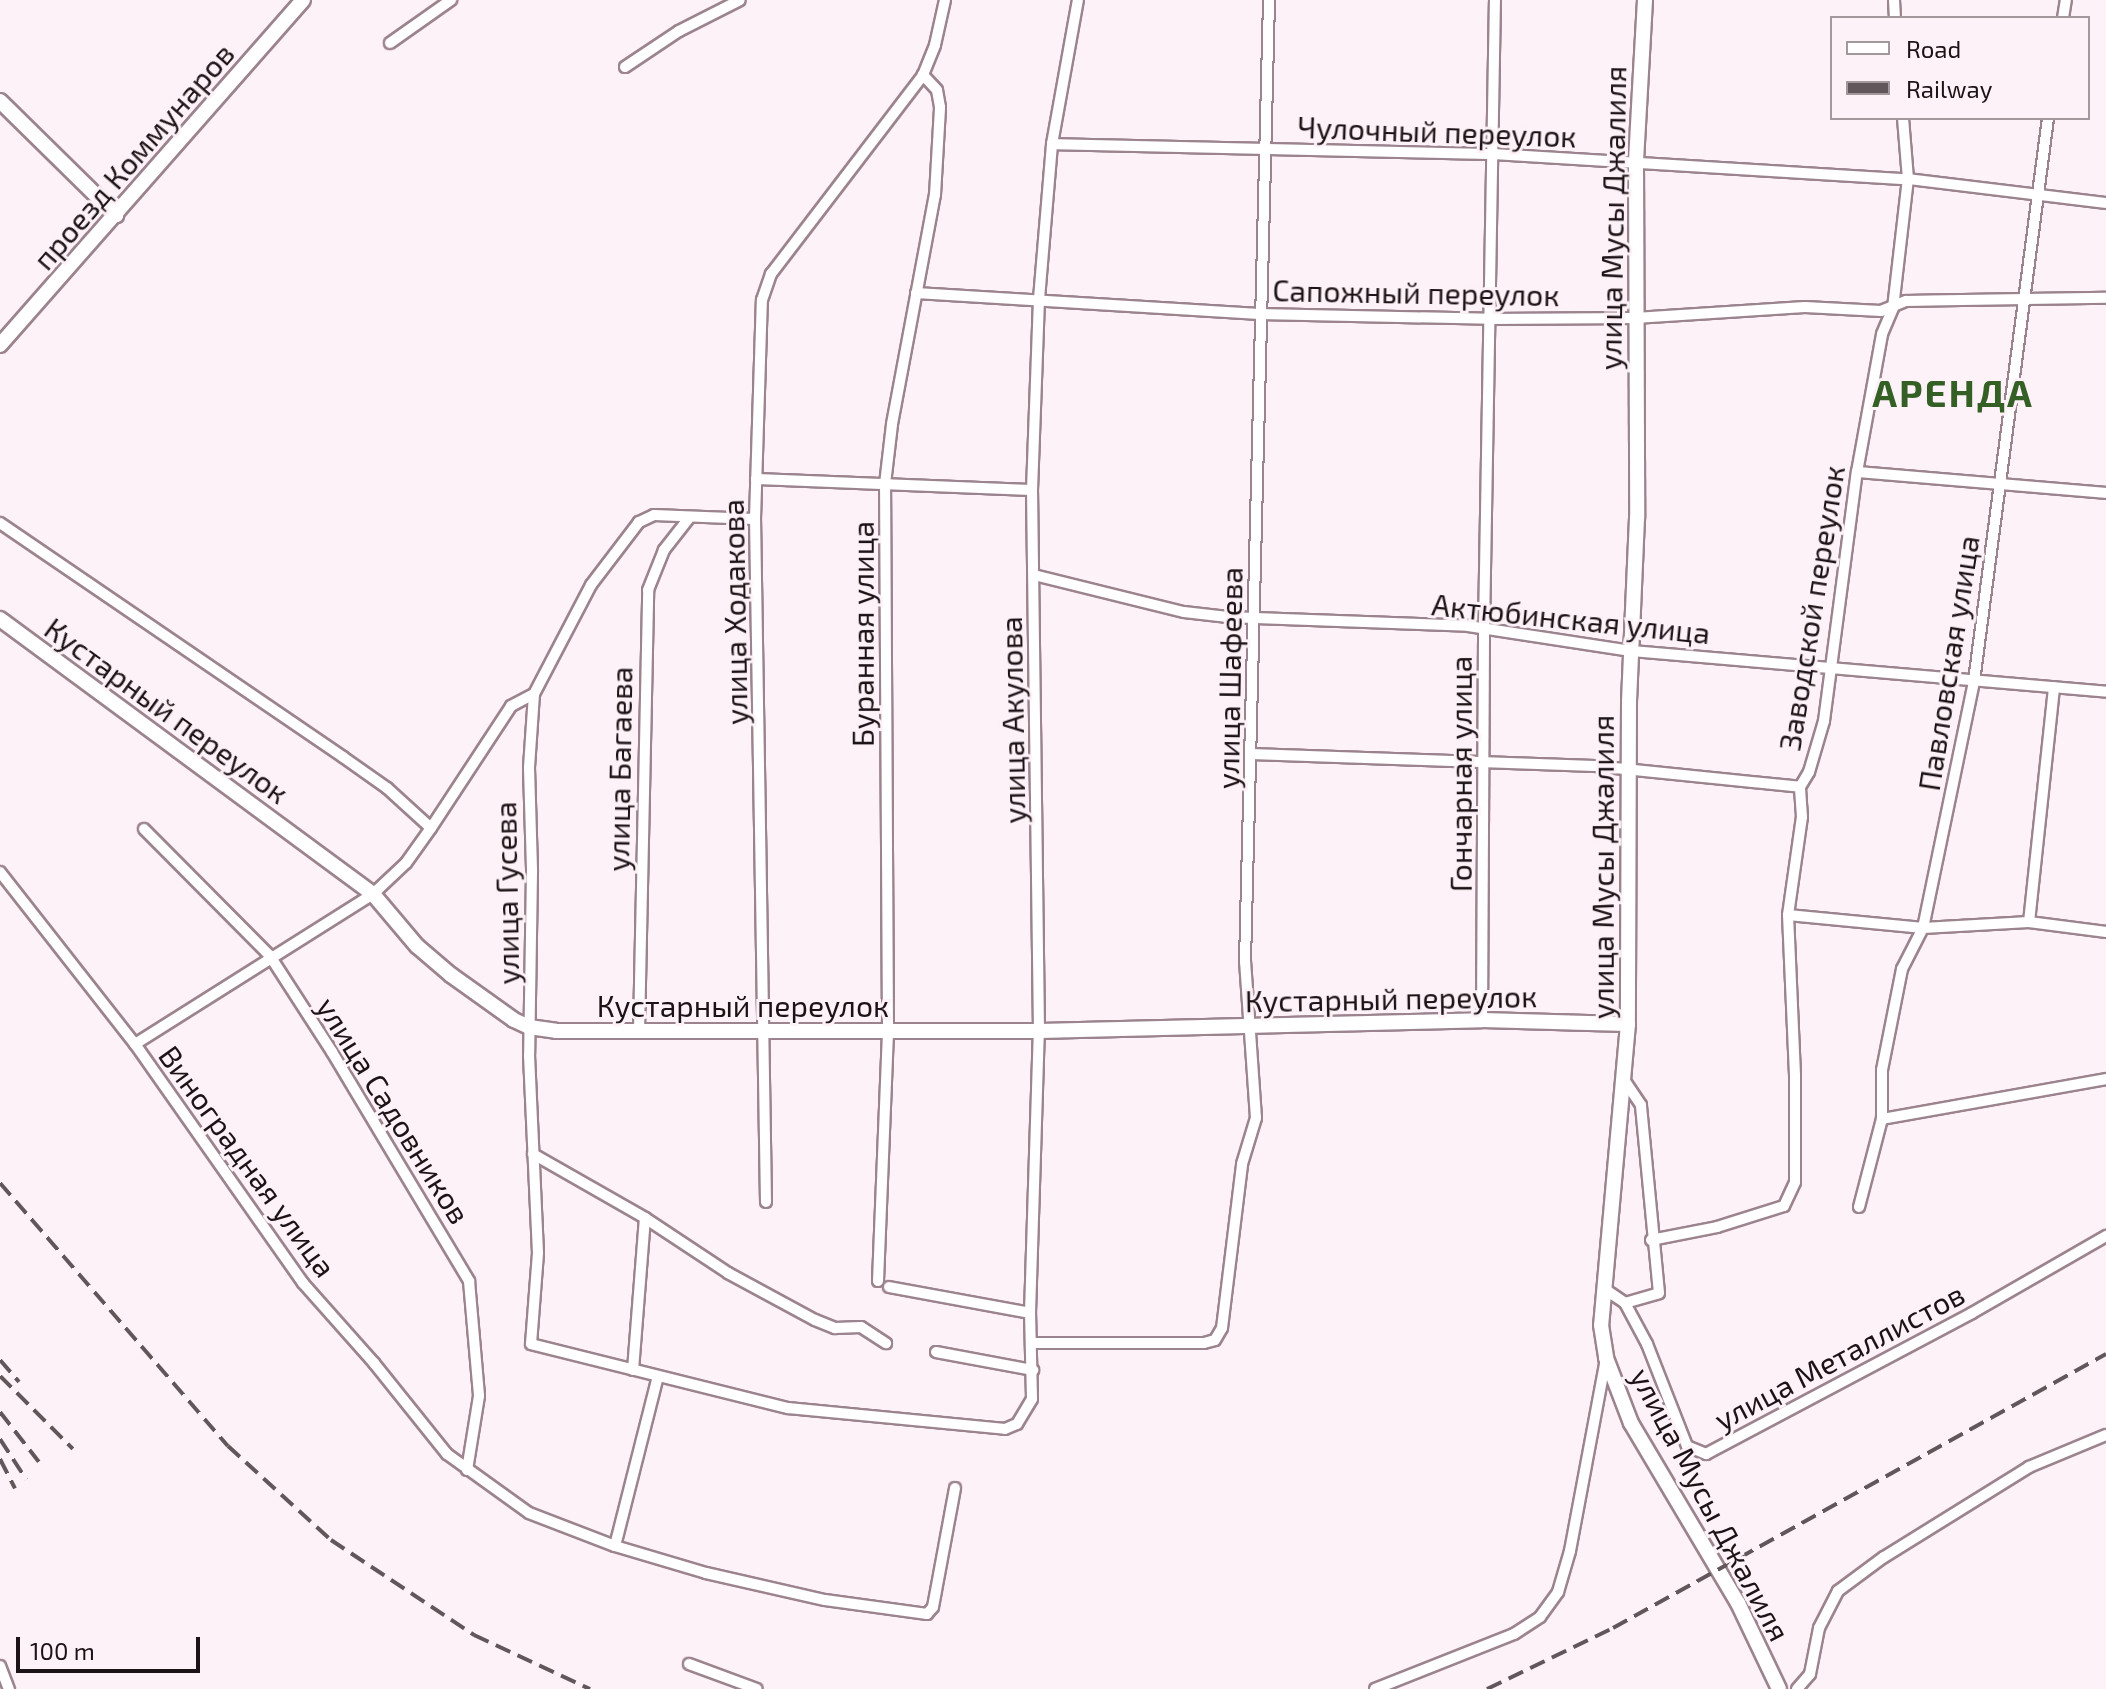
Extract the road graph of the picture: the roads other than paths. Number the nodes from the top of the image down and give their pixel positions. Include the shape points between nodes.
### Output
1 (303, 0) edge
2 (451, 0) edge
3 (740, 0) edge
4 (945, 0) edge
5 (1078, 0) edge
6 (1269, 0) edge
7 (1495, 0) edge
8 (1645, 0) edge
9 (390, 43) dead end
10 (625, 67) dead end
11 (923, 75) junction
12 (0, 101) edge
13 (1903, 120) edge
14 (2048, 120) edge
15 (1052, 144) junction
16 (1267, 149) junction
17 (1494, 154) junction
18 (1636, 163) junction
19 (1908, 179) junction
20 (2036, 195) junction
21 (2106, 203) edge
22 (116, 215) junction
23 (916, 293) junction
24 (2106, 298) edge
25 (1039, 299) junction
26 (2024, 299) junction
27 (1893, 308) junction
28 (1881, 311) junction
29 (1259, 314) junction
30 (1635, 318) junction
31 (1490, 319) junction
32 (1882, 334) junction
33 (0, 345) edge
34 (1857, 472) junction
35 (756, 479) junction
36 (885, 484) junction
37 (2001, 485) junction
38 (1032, 490) junction
39 (2106, 493) edge
40 (688, 519) junction
41 (755, 519) junction
42 (0, 523) edge
43 (1034, 575) junction
44 (1254, 617) junction
45 (0, 619) edge
46 (1484, 628) junction
47 (1631, 651) junction
48 (1831, 666) junction
49 (1974, 681) junction
50 (2054, 687) junction
51 (2106, 692) edge
52 (534, 694) junction
53 (1251, 754) junction
54 (1484, 764) junction
55 (1631, 772) junction
56 (1800, 787) junction
57 (431, 828) junction
58 (144, 829) dead end
59 (0, 872) edge
60 (373, 894) junction
61 (1788, 915) junction
62 (2029, 922) junction
63 (1923, 928) junction
64 (2106, 932) edge
65 (270, 956) junction
66 (1482, 1020) junction
67 (1628, 1024) junction
68 (1251, 1026) junction
69 (529, 1027) junction
70 (639, 1031) junction
71 (765, 1031) junction
72 (888, 1031) junction
73 (1039, 1031) junction
74 (135, 1044) junction
75 (2106, 1079) edge
76 (1626, 1083) junction
77 (1882, 1119) junction
78 (533, 1154) junction
79 (766, 1202) dead end
80 (1859, 1207) dead end
81 (645, 1218) junction
82 (2106, 1236) edge
83 (1651, 1240) junction
84 (878, 1281) dead end
85 (889, 1287) dead end
86 (1606, 1290) junction
87 (1625, 1303) junction
88 (1030, 1313) junction
89 (886, 1343) dead end
90 (1032, 1343) junction
91 (936, 1352) dead end
92 (1606, 1358) junction
93 (633, 1370) junction
94 (1033, 1370) junction
95 (658, 1376) junction
96 (2106, 1435) edge
97 (467, 1470) junction
98 (955, 1488) dead end
99 (615, 1546) junction
100 (689, 1664) dead end
101 (0, 1666) edge
102 (9, 1689) edge
103 (757, 1689) edge
104 (1375, 1689) edge
105 (1779, 1689) edge
106 (1797, 1689) edge

1 - 22 street, проезд Коммунаров
2 - 9 street
3 - 10 street
4 - 11 street
5 - 15 street, улица Акулова
6 - 16 street, улица Шафеева
7 - 17 street, Гончарная улица
8 - 18 street, улица Мусы Джалиля
11 - 23 street, Буранная улица via 937,90 940,107 935,195
11 - 35 street, улица Ходакова via 771,274 762,300
12 - 22 street
13 - 19 street, Заводской переулок
14 - 20 street, Павловская улица
15 - 16 street, Чулочный переулок
15 - 25 street, улица Акулова
16 - 17 street, Чулочный переулок
16 - 29 street, улица Шафеева
17 - 18 street, Чулочный переулок
17 - 31 street, Гончарная улица
18 - 19 street, Чулочный переулок
18 - 30 street, улица Мусы Джалиля
19 - 20 street, Чулочный переулок
19 - 27 street, Заводской переулок
20 - 21 street, Чулочный переулок
20 - 26 street, Павловская улица
22 - 33 street, проезд Коммунаров
23 - 25 street, Сапожный переулок
23 - 36 street, Буранная улица
24 - 26 street, Сапожный переулок
25 - 29 street, Сапожный переулок
25 - 38 street, улица Акулова
26 - 27 street, Сапожный переулок via 1906,301
26 - 37 street, Павловская улица
27 - 28 street, Сапожный переулок
27 - 32 street, Заводской переулок
28 - 30 street, Сапожный переулок via 1805,307
28 - 32 street
29 - 31 street, Сапожный переулок
29 - 44 street, улица Шафеева
30 - 31 street, Сапожный переулок
30 - 47 street, улица Мусы Джалиля via 1637,518
31 - 46 street, Гончарная улица
32 - 34 street, Заводской переулок
34 - 37 street
34 - 48 street, Заводской переулок
35 - 36 street
35 - 41 street, улица Ходакова
36 - 38 street
36 - 72 street, Буранная улица
37 - 39 street
37 - 49 street, Павловская улица
38 - 43 street, улица Акулова
40 - 41 street
40 - 52 street, улица Гусева via 654,515 639,522 591,585
40 - 70 street, улица Багаева via 664,550 648,590
41 - 71 street, улица Ходакова
42 - 57 street via 387,788
43 - 44 street, Актюбинская улица via 1184,612
43 - 73 street, улица Акулова
44 - 46 street, Актюбинская улица
44 - 53 street, улица Шафеева
45 - 60 street, Кустарный переулок
46 - 47 street, Актюбинская улица
46 - 54 street, Гончарная улица
47 - 48 street, Актюбинская улица
47 - 55 street, улица Мусы Джалиля
48 - 49 street, Актюбинская улица
48 - 56 street, Заводской переулок via 1824,721
49 - 50 street, Актюбинская улица
49 - 63 street, Павловская улица
50 - 51 street, Актюбинская улица
50 - 62 street
52 - 57 street via 511,706
52 - 69 street, улица Гусева
53 - 54 street
53 - 68 street, улица Шафеева via 1245,962
54 - 55 street via 1595,766
54 - 66 street, Гончарная улица
55 - 56 street
55 - 67 street, улица Мусы Джалиля
56 - 61 street, Заводской переулок via 1802,817
57 - 60 street via 406,863
58 - 65 street, улица Садовников
59 - 74 street, Виноградная улица
60 - 65 street
60 - 69 street, Кустарный переулок via 417,946 451,975
61 - 63 street
61 - 83 street, Заводской переулок via 1795,1075 1793,1194 1784,1206
62 - 63 street
62 - 64 street
63 - 77 street, Павловская улица via 1902,969 1882,1070
65 - 74 street
65 - 97 street, улица Садовников via 469,1281 479,1396
66 - 67 street, Кустарный переулок
66 - 68 street, Кустарный переулок
67 - 76 street, улица Мусы Джалиля
68 - 73 street, Кустарный переулок
68 - 90 street, улица Шафеева via 1256,1118 1242,1164 1222,1328 1215,1340
69 - 70 street, Кустарный переулок
69 - 78 street, улица Гусева
70 - 71 street, Кустарный переулок
71 - 72 street, Кустарный переулок
71 - 79 street, улица Ходакова
72 - 73 street, Кустарный переулок
72 - 84 street, Буранная улица
73 - 88 street, улица Акулова
74 - 97 street, Виноградная улица via 303,1283 447,1454
75 - 77 street
76 - 83 street via 1641,1105 1648,1148
76 - 86 street, улица Мусы Джалиля
77 - 80 street, Павловская улица
78 - 81 street
78 - 93 street, улица Гусева via 538,1253 531,1344
81 - 89 street via 728,1273 815,1320 835,1328 861,1327
81 - 93 street
82 - 87 street, улица Металлистов via 1706,1454 1687,1446
83 - 87 street via 1659,1293
85 - 88 street
86 - 87 street
86 - 92 street, улица Мусы Джалиля via 1601,1325
88 - 90 street, улица Акулова
90 - 94 street, улица Акулова
91 - 94 street
92 - 104 street via 1558,1592 1540,1617 1514,1634
92 - 105 street, улица Мусы Джалиля via 1631,1423 1738,1603
93 - 95 street
94 - 95 street, улица Акулова via 1027,1411 1005,1429 788,1408
95 - 99 street
96 - 106 street via 2029,1467 1838,1591 1819,1628 1810,1674
97 - 99 street, Виноградная улица via 529,1513
98 - 99 street, Виноградная улица via 933,1607 927,1614 825,1600
100 - 103 street
101 - 102 street

